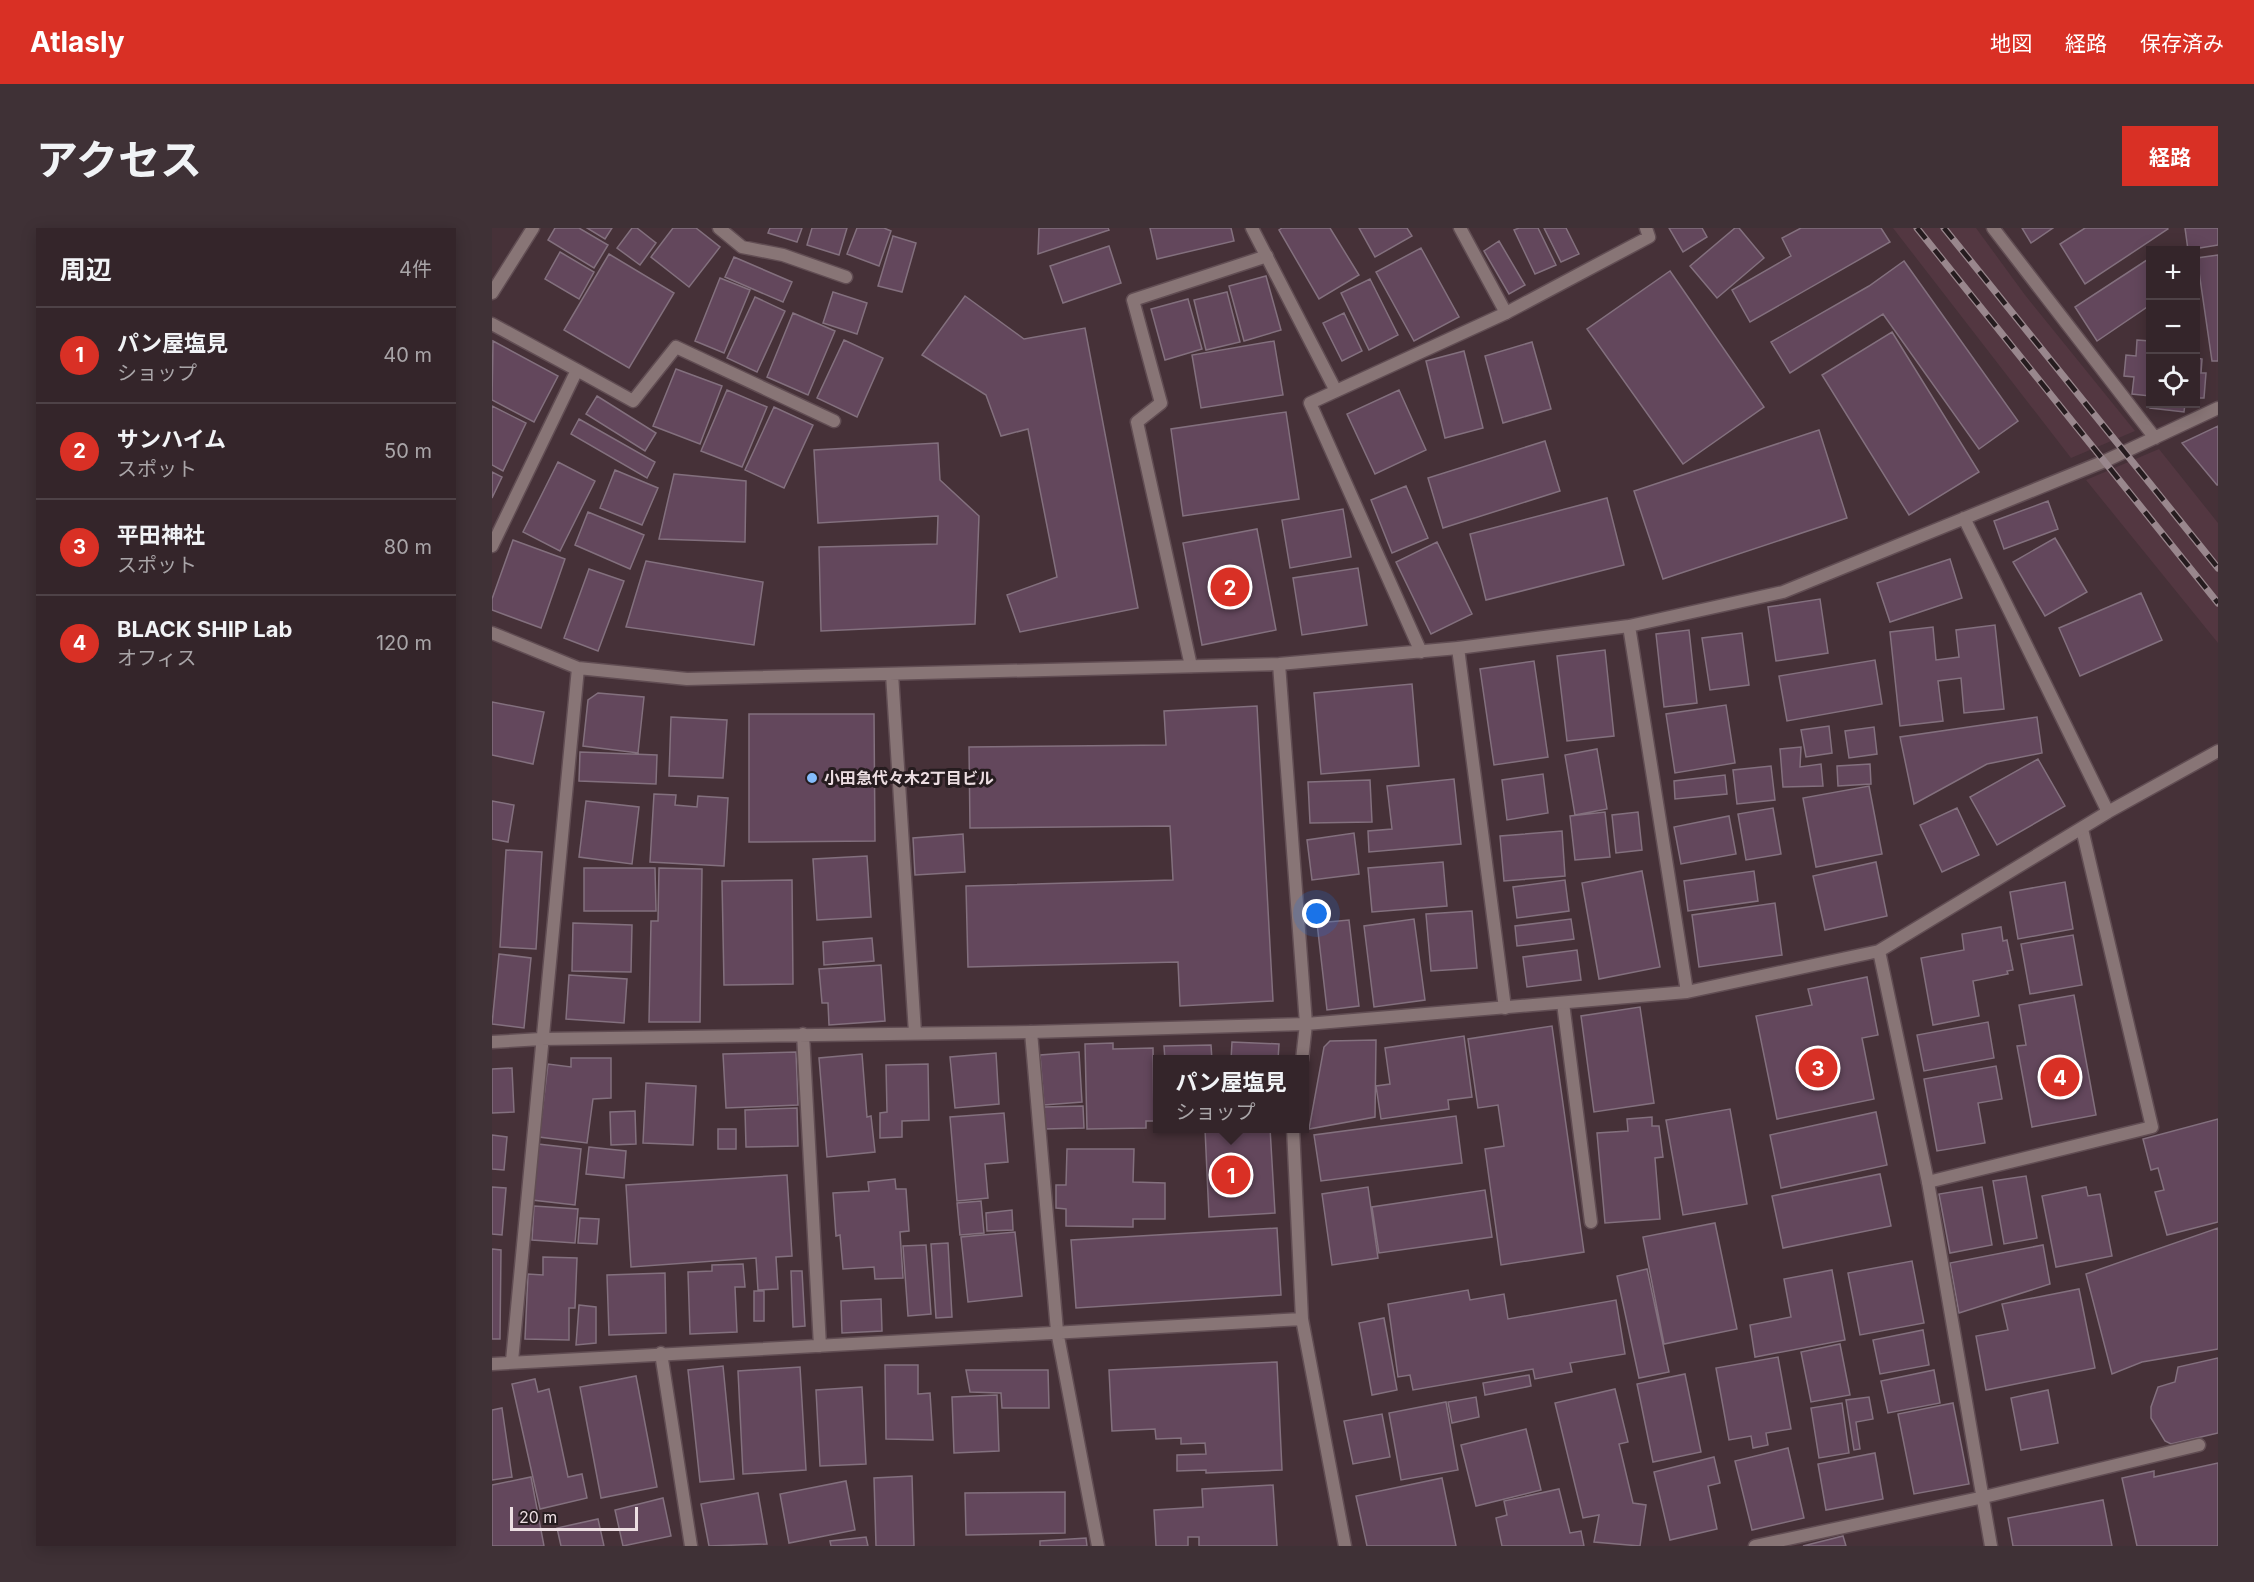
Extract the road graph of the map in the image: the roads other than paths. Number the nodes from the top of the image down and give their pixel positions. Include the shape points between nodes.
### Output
1 (533, 228) edge
2 (719, 228) edge
3 (1252, 228) edge
4 (1460, 228) edge
5 (1646, 228) edge
6 (1993, 228) edge
7 (1267, 256) junction
8 (846, 277) dead end
9 (492, 293) edge
10 (1506, 313) junction
11 (492, 324) edge
12 (577, 370) junction
13 (1336, 391) junction
14 (2218, 408) edge
15 (834, 421) dead end
16 (2155, 438) junction
17 (1964, 518) junction
18 (492, 546) edge
19 (1629, 626) junction
20 (492, 633) edge
21 (1458, 648) junction
22 (1421, 652) junction
23 (1279, 664) junction
24 (1191, 666) junction
25 (578, 669) junction
26 (892, 674) junction
27 (2218, 751) edge
28 (2108, 812) junction
29 (2082, 829) junction
30 (1879, 951) junction
31 (1687, 992) junction
32 (1563, 1003) junction
33 (1505, 1008) junction
34 (1306, 1024) junction
35 (1031, 1032) junction
36 (915, 1033) junction
37 (803, 1034) junction
38 (541, 1039) junction
39 (492, 1042) edge
40 (1302, 1055) edge
41 (1293, 1133) edge
42 (1928, 1182) junction
43 (1591, 1222) dead end
44 (1302, 1319) junction
45 (1058, 1331) junction
46 (820, 1346) junction
47 (661, 1353) junction
48 (513, 1360) junction
49 (492, 1364) edge
50 (2199, 1445) dead end
51 (1984, 1497) junction
52 (691, 1546) edge
53 (1098, 1546) edge
54 (1345, 1546) edge
55 (1755, 1546) edge
56 (1991, 1546) edge

1 - 9 street
2 - 8 street via 742,247 783,255
3 - 7 street
4 - 10 street
5 - 10 street via 1649,237
6 - 16 street
7 - 13 street
7 - 24 street via 1133,300 1161,403 1137,422
10 - 13 street
11 - 12 street
12 - 15 street via 633,401 676,347
12 - 18 street
13 - 22 street via 1310,403
14 - 16 street
16 - 17 street
17 - 19 street via 1783,592
17 - 28 street
19 - 21 street
19 - 31 street
20 - 25 street
21 - 22 street
21 - 33 street
22 - 23 street
23 - 24 street
23 - 34 street
24 - 26 street
25 - 26 street via 687,679
25 - 38 street
26 - 36 street
27 - 28 street
28 - 29 street
29 - 30 street
29 - 42 street via 2152,1127
30 - 31 street
30 - 42 street
31 - 32 street
32 - 33 street
32 - 43 street
33 - 34 street
34 - 35 street
34 - 40 street
35 - 36 street
35 - 45 street
36 - 37 street
37 - 38 street
37 - 46 street
38 - 39 street
38 - 48 street
41 - 44 street
42 - 51 street
44 - 45 street
44 - 54 street
45 - 46 street
45 - 53 street
46 - 47 street
47 - 48 street
47 - 52 street
48 - 49 street
50 - 51 street
51 - 55 street
51 - 56 street

